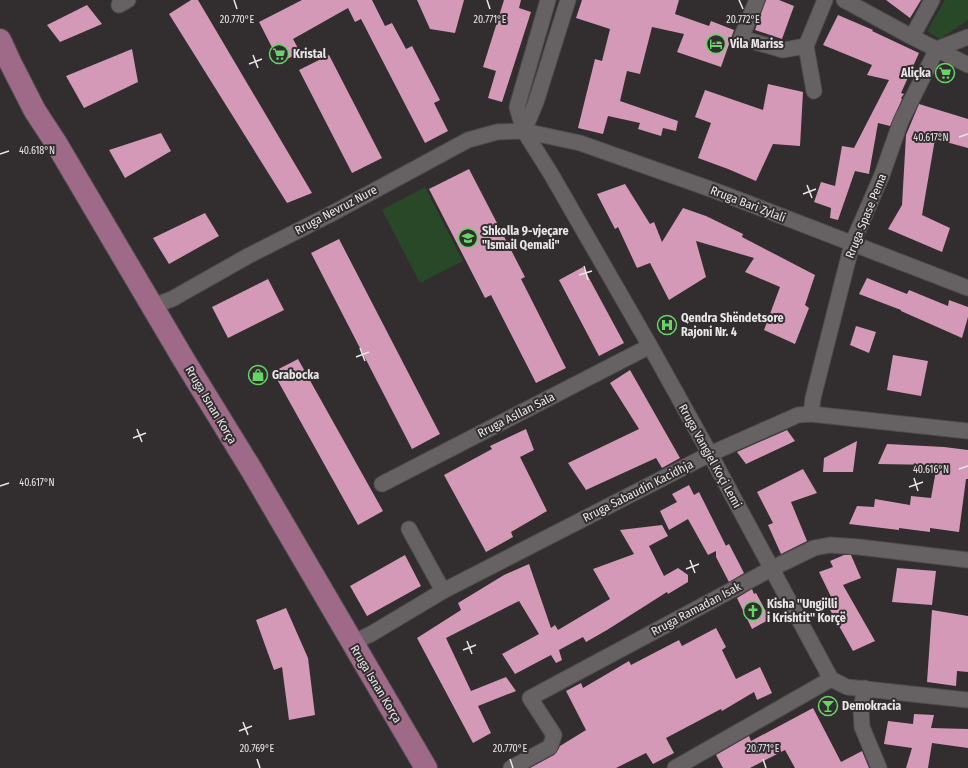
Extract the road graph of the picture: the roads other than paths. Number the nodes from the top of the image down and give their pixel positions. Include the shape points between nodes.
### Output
1 (548, 0) edge
2 (568, 0) edge
3 (757, 0) edge
4 (824, 0) edge
5 (844, 0) edge
6 (932, 0) edge
7 (912, 37) junction
8 (968, 37) edge
9 (0, 40) edge
10 (806, 46) junction
11 (937, 49) junction
12 (968, 65) edge
13 (814, 91) dead end
14 (524, 131) junction
15 (852, 244) junction
16 (968, 288) edge
17 (153, 306) junction
18 (650, 346) junction
19 (811, 414) junction
20 (968, 432) edge
21 (710, 454) junction
22 (382, 484) dead end
23 (409, 529) dead end
24 (968, 560) edge
25 (771, 569) junction
26 (443, 591) junction
27 (352, 643) junction
28 (831, 679) junction
29 (865, 688) junction
30 (968, 700) edge
31 (426, 768) edge
32 (511, 768) edge
33 (675, 768) edge
34 (879, 768) edge

1 - 14 street, Rruga Vangjel Koçi Lemi via 517,107
2 - 14 street via 536,102
3 - 10 street via 741,38 783,50
4 - 10 street
5 - 7 street
6 - 7 street
7 - 11 street
8 - 11 street
9 - 17 main road, Rruga Isnan Korça via 35,112
10 - 13 street
11 - 12 street
11 - 15 street, Rruga Spase Pema via 901,121 882,175
14 - 15 street, Rruga Bari Zylali via 580,143
14 - 17 street, Rruga Nevruz Nure via 497,132 468,140 172,299
14 - 18 street, Rruga Vangjel Koçi Lemi
15 - 16 street, Rruga Bari Zylali
15 - 19 street, Rruga Spase Pema
17 - 27 main road, Rruga Isnan Korça
18 - 21 street, Rruga Vangjel Koçi Lemi
18 - 22 street, Rruga Asllan Sala
19 - 20 street, Rruga Sabaudin Kacidhja
19 - 21 street, Rruga Sabaudin Kacidhja via 798,415
21 - 25 street, Rruga Vangjel Koçi Lemi
21 - 26 street, Rruga Sabaudin Kacidhja
23 - 26 street
24 - 25 street, Rruga Ramadan Isak via 830,544 814,548
25 - 28 street, Rruga Vangjel Koçi Lemi
25 - 32 street, Rruga Ramadan Isak via 530,698 554,735 550,747
26 - 27 street, Rruga Sabaudin Kacidhja
27 - 31 main road, Rruga Isnan Korça
28 - 29 street via 847,687
28 - 33 street
29 - 30 street
29 - 34 street via 861,709 862,727

